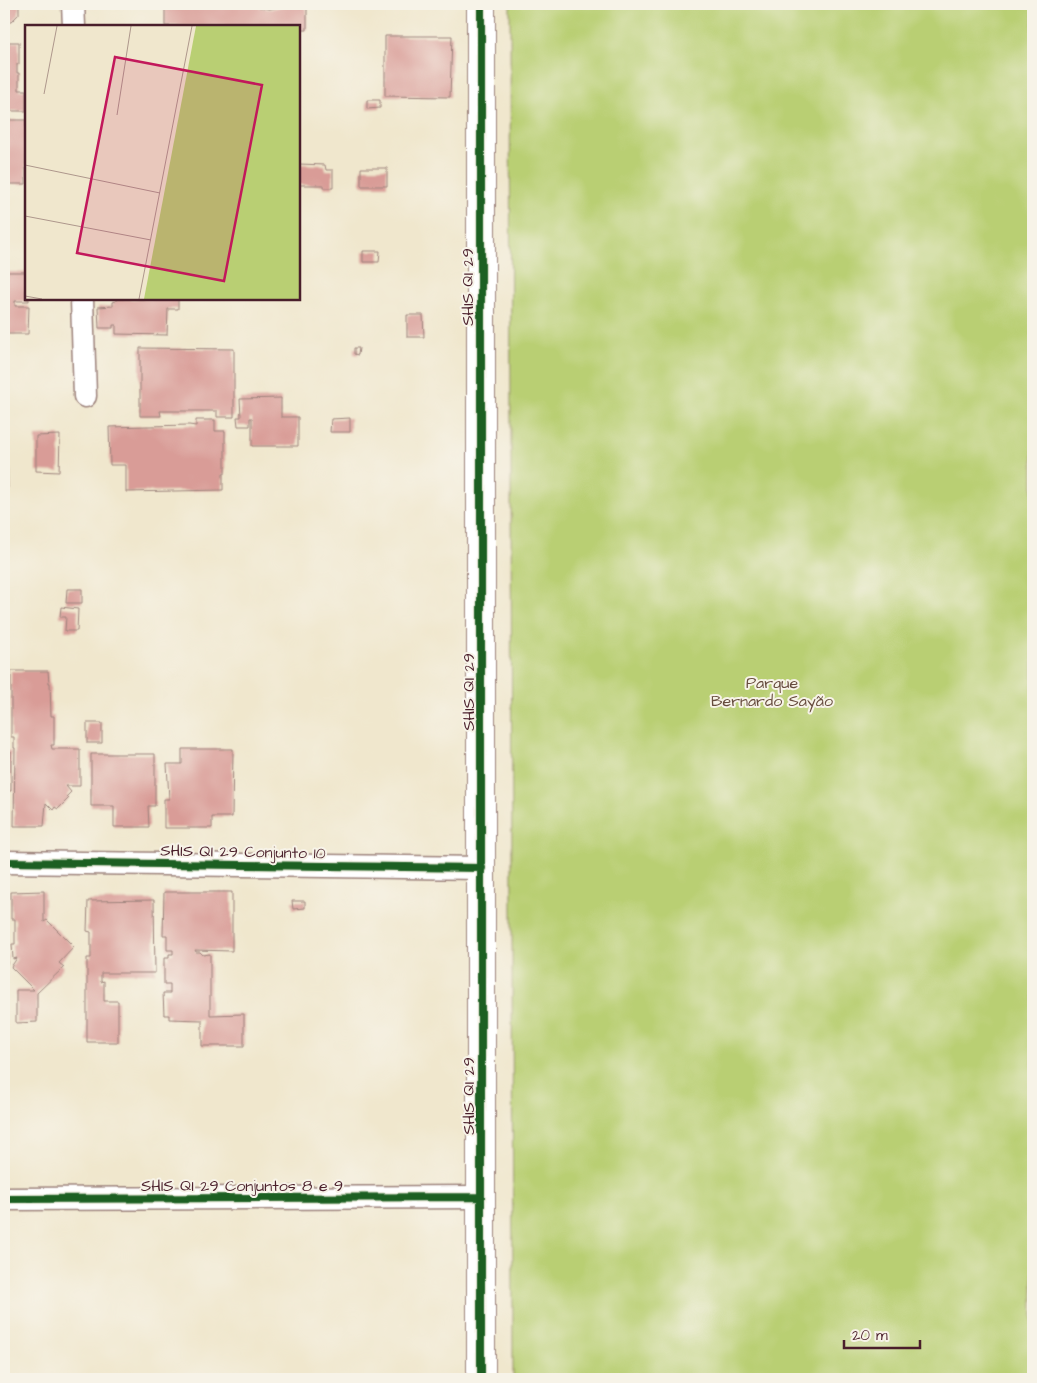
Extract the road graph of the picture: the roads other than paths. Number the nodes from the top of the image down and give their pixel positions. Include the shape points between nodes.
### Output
1 (73, 4) edge
2 (480, 4) edge
3 (74, 25) edge
4 (82, 300) edge
5 (85, 396) dead end
6 (4, 862) edge
7 (482, 868) junction
8 (481, 1197) junction
9 (4, 1200) edge
10 (481, 1379) edge

1 - 3 street
2 - 7 street, SHIS QI 29
4 - 5 street
6 - 7 street, SHIS QI 29 Conjunto 10
7 - 8 street, SHIS QI 29
8 - 9 street, SHIS QI 29 Conjuntos 8 e 9
8 - 10 street, SHIS QI 29

